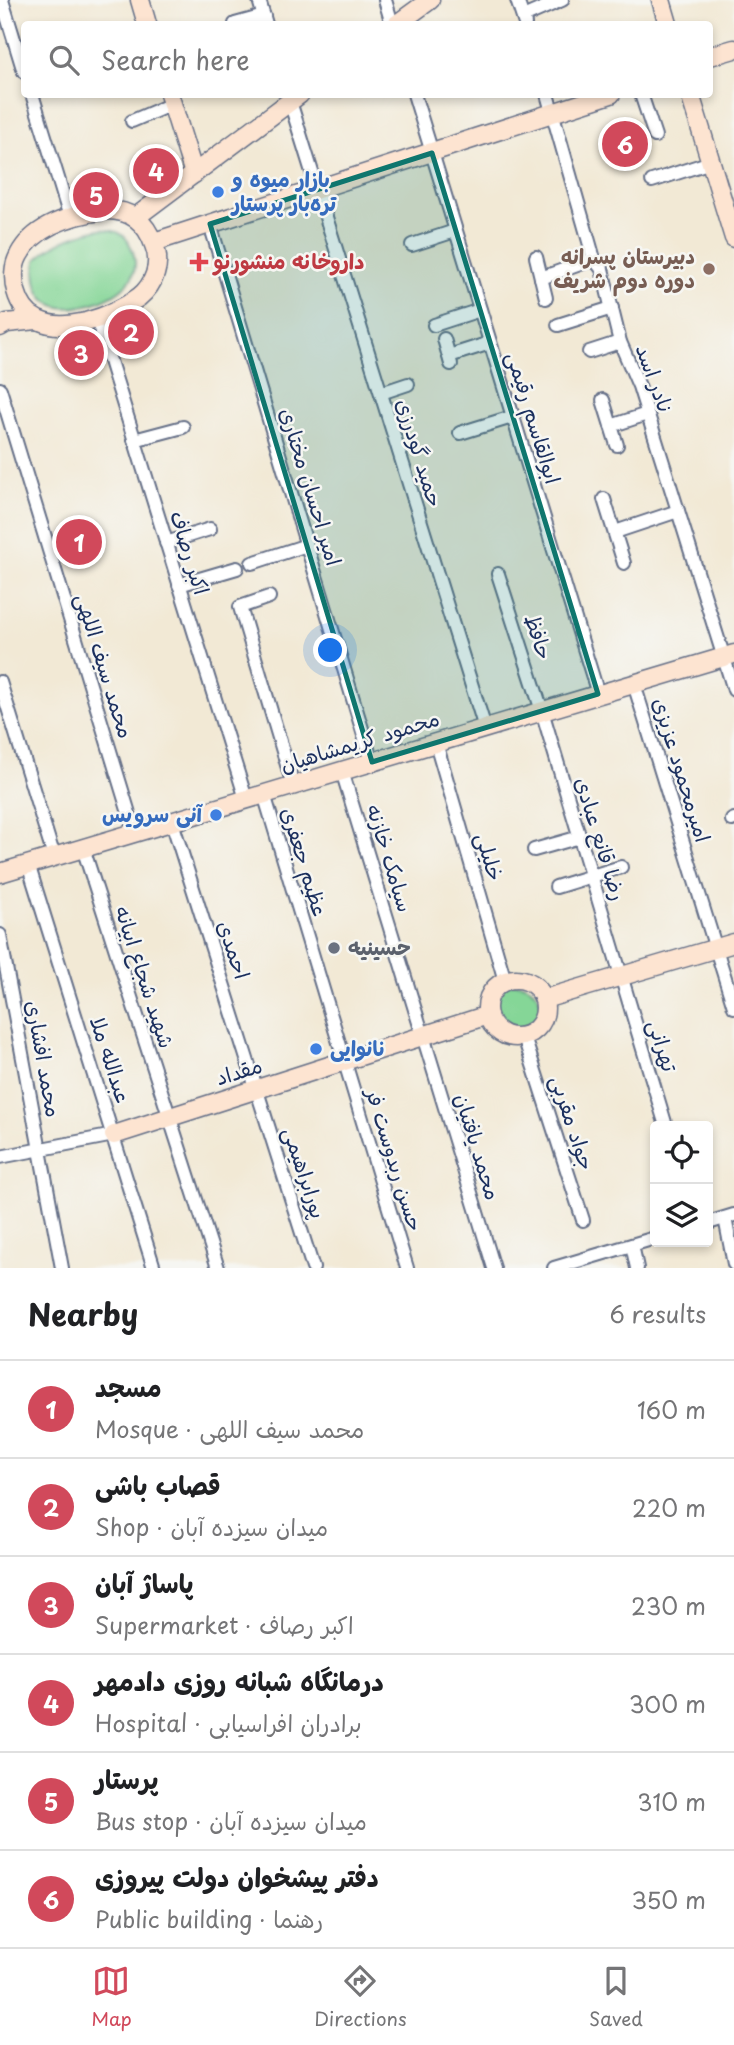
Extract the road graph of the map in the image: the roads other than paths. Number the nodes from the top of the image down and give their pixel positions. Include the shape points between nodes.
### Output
1 (2, 0) edge
2 (140, 0) edge
3 (259, 0) edge
4 (385, 0) edge
5 (430, 0) edge
6 (517, 0) edge
7 (562, 0) edge
8 (661, 0) edge
9 (265, 20) edge
10 (146, 21) edge
11 (394, 21) edge
12 (399, 21) edge
13 (524, 21) edge
14 (667, 21) edge
15 (734, 49) edge
16 (713, 55) edge
17 (21, 62) edge
18 (33, 98) edge
19 (292, 98) edge
20 (293, 98) edge
21 (415, 98) edge
22 (548, 98) edge
23 (599, 98) edge
24 (642, 98) edge
25 (691, 98) edge
26 (171, 99) edge
27 (553, 113) junction
28 (132, 121) dead end
29 (655, 136) dead end
30 (432, 153) junction
31 (711, 162) junction
32 (194, 174) junction
33 (652, 181) dead end
34 (317, 189) junction
35 (70, 217) junction
36 (136, 217) junction
37 (210, 224) junction
38 (455, 232) junction
39 (734, 238) edge
40 (154, 242) junction
41 (412, 244) dead end
42 (536, 257) dead end
43 (594, 259) junction
44 (7, 272) edge
45 (541, 278) junction
46 (0, 288) edge
47 (546, 298) dead end
48 (612, 308) junction
49 (480, 310) junction
50 (97, 319) junction
51 (36, 320) junction
52 (434, 325) dead end
53 (558, 325) dead end
54 (0, 327) edge
55 (444, 339) dead end
56 (620, 342) junction
57 (490, 343) junction
58 (589, 352) dead end
59 (408, 384) dead end
60 (0, 389) edge
61 (380, 393) junction
62 (603, 400) dead end
63 (647, 414) junction
64 (512, 417) junction
65 (611, 426) junction
66 (183, 427) dead end
67 (460, 433) dead end
68 (134, 440) junction
69 (617, 446) dead end
70 (604, 499) dead end
71 (678, 511) junction
72 (210, 529) dead end
73 (615, 532) junction
74 (166, 543) junction
75 (307, 545) junction
76 (252, 563) dead end
77 (625, 563) dead end
78 (237, 568) dead end
79 (498, 574) dead end
80 (179, 585) junction
81 (269, 597) dead end
82 (729, 656) edge
83 (0, 682) edge
84 (634, 684) junction
85 (734, 690) edge
86 (598, 695) junction
87 (542, 711) junction
88 (485, 728) junction
89 (436, 743) junction
90 (372, 762) junction
91 (342, 771) junction
92 (293, 785) junction
93 (264, 794) junction
94 (246, 799) junction
95 (172, 821) junction
96 (135, 833) junction
97 (580, 837) junction
98 (83, 848) junction
99 (534, 849) dead end
100 (54, 857) junction
101 (28, 864) junction
102 (621, 867) dead end
103 (0, 873) edge
104 (591, 877) junction
105 (556, 887) dead end
106 (0, 935) edge
107 (734, 943) edge
108 (716, 948) junction
109 (621, 977) junction
110 (505, 981) junction
111 (544, 999) junction
112 (734, 1007) edge
113 (488, 1015) junction
114 (424, 1037) junction
115 (524, 1037) junction
116 (344, 1062) junction
117 (257, 1090) junction
118 (169, 1117) junction
119 (664, 1121) edge
120 (114, 1135) junction
121 (40, 1149) junction
122 (0, 1157) edge
123 (729, 1216) edge
124 (583, 1220) dead end
125 (650, 1240) edge
126 (632, 1245) junction
127 (734, 1264) edge
128 (62, 1268) edge
129 (154, 1268) edge
130 (218, 1268) edge
131 (313, 1268) edge
132 (407, 1268) edge
133 (495, 1268) edge
134 (554, 1268) edge
135 (637, 1268) edge

1 - 17 street
2 - 10 street
3 - 9 street
4 - 11 street
5 - 12 street
6 - 13 street
7 - 13 street
8 - 14 street
15 - 16 street
18 - 35 street
19 - 32 street
20 - 34 street, حمید گودرزی
21 - 30 street, ابوالقاسم رقیمی
22 - 27 street, نادر اسد
23 - 27 street
24 - 29 street
25 - 31 street
26 - 28 street
26 - 32 street
27 - 30 street
27 - 43 street, نادر اسد
30 - 34 street
30 - 38 street, ابوالقاسم رقیمی
31 - 33 street
31 - 39 street
32 - 36 street
34 - 37 street
34 - 61 street, حمید گودرزی
35 - 36 street via 122,210
35 - 44 street via 27,243
36 - 40 street
37 - 40 street
37 - 75 street, امیر احسان مختاری
38 - 41 street
38 - 49 street, ابوالقاسم رقیمی
40 - 50 street via 158,261 146,291 128,306
42 - 45 street
43 - 45 street
43 - 48 street, نادر اسد via 602,269
44 - 46 street
44 - 51 street via 17,296
45 - 47 street
48 - 53 street
48 - 56 street, نادر اسد
49 - 52 street
49 - 57 street, ابوالقاسم رقیمی
50 - 51 street via 67,326
50 - 68 street, اکبر رصاف
51 - 54 street
55 - 57 street via 450,360
56 - 58 street
56 - 63 street, نادر اسد
57 - 64 street, ابوالقاسم رقیمی
59 - 61 street
60 - 96 street, محمد سیف اللهی
61 - 88 street, حمید گودرزی
62 - 65 street
63 - 65 street
63 - 71 street, نادر اسد
64 - 67 street
64 - 86 street, ابوالقاسم رقیمی
65 - 69 street
66 - 68 street
68 - 74 street, اکبر رصاف
70 - 73 street
71 - 73 street
71 - 82 street, نادر اسد
72 - 74 street
73 - 77 street
74 - 80 street, اکبر رصاف
75 - 76 street
75 - 90 street, امیر احسان مختاری
78 - 80 street
79 - 87 street, حافظ
80 - 94 street, اکبر رصاف
81 - 92 street via 240,607
82 - 84 street, محمود کریمشاهیان
82 - 85 street, نادر اسد
83 - 100 street
84 - 86 street, محمود کریمشاهیان
84 - 108 street, امیرمحمود عزیزی
86 - 87 street, محمود کریمشاهیان
87 - 88 street, محمود کریمشاهیان
87 - 97 street, رضا قانع عبادی
88 - 89 street, محمود کریمشاهیان
89 - 90 street, محمود کریمشاهیان
89 - 110 street, خلیلی
90 - 91 street, محمود کریمشاهیان
91 - 92 street, محمود کریمشاهیان
91 - 114 street, سیامک خازنه
92 - 93 street, محمود کریمشاهیان
93 - 94 street, محمود کریمشاهیان
93 - 116 street, عظیم جعفری
94 - 95 street, محمود کریمشاهیان
95 - 96 street, محمود کریمشاهیان
95 - 117 street, احمدی
96 - 98 street, محمود کریمشاهیان
97 - 99 street
97 - 104 street, رضا قانع عبادی
98 - 100 street, محمود کریمشاهیان
98 - 118 street, شهید شجاع ابیانه
100 - 101 street, محمود کریمشاهیان
101 - 103 street, محمود کریمشاهیان
101 - 120 street, عبدالله ملا
102 - 104 street
104 - 105 street
104 - 109 street, رضا قانع عبادی
106 - 121 street, محمد افشاری
107 - 108 street
108 - 109 street
108 - 112 street, امیرمحمود عزیزی
109 - 111 street
109 - 119 street, تهرانی
110 - 111 street via 533,984
110 - 113 street via 489,999
111 - 115 street via 540,1027
113 - 114 street, مقداد
113 - 115 street via 505,1036
114 - 116 street, مقداد
114 - 133 street, محمد یافتیان
115 - 124 street, جواد مقربی
116 - 117 street, مقداد
116 - 132 street, حسن ربدوست فر
117 - 118 street, مقداد
117 - 131 street, پورابراهیمی
118 - 120 street, مقداد
118 - 130 street, شهید شجاع ابیانه
120 - 121 street, مقداد
120 - 129 street, عبدالله ملا
121 - 122 street, مقداد
121 - 128 street, محمد افشاری
123 - 127 street
125 - 126 street
126 - 134 street
126 - 135 street

